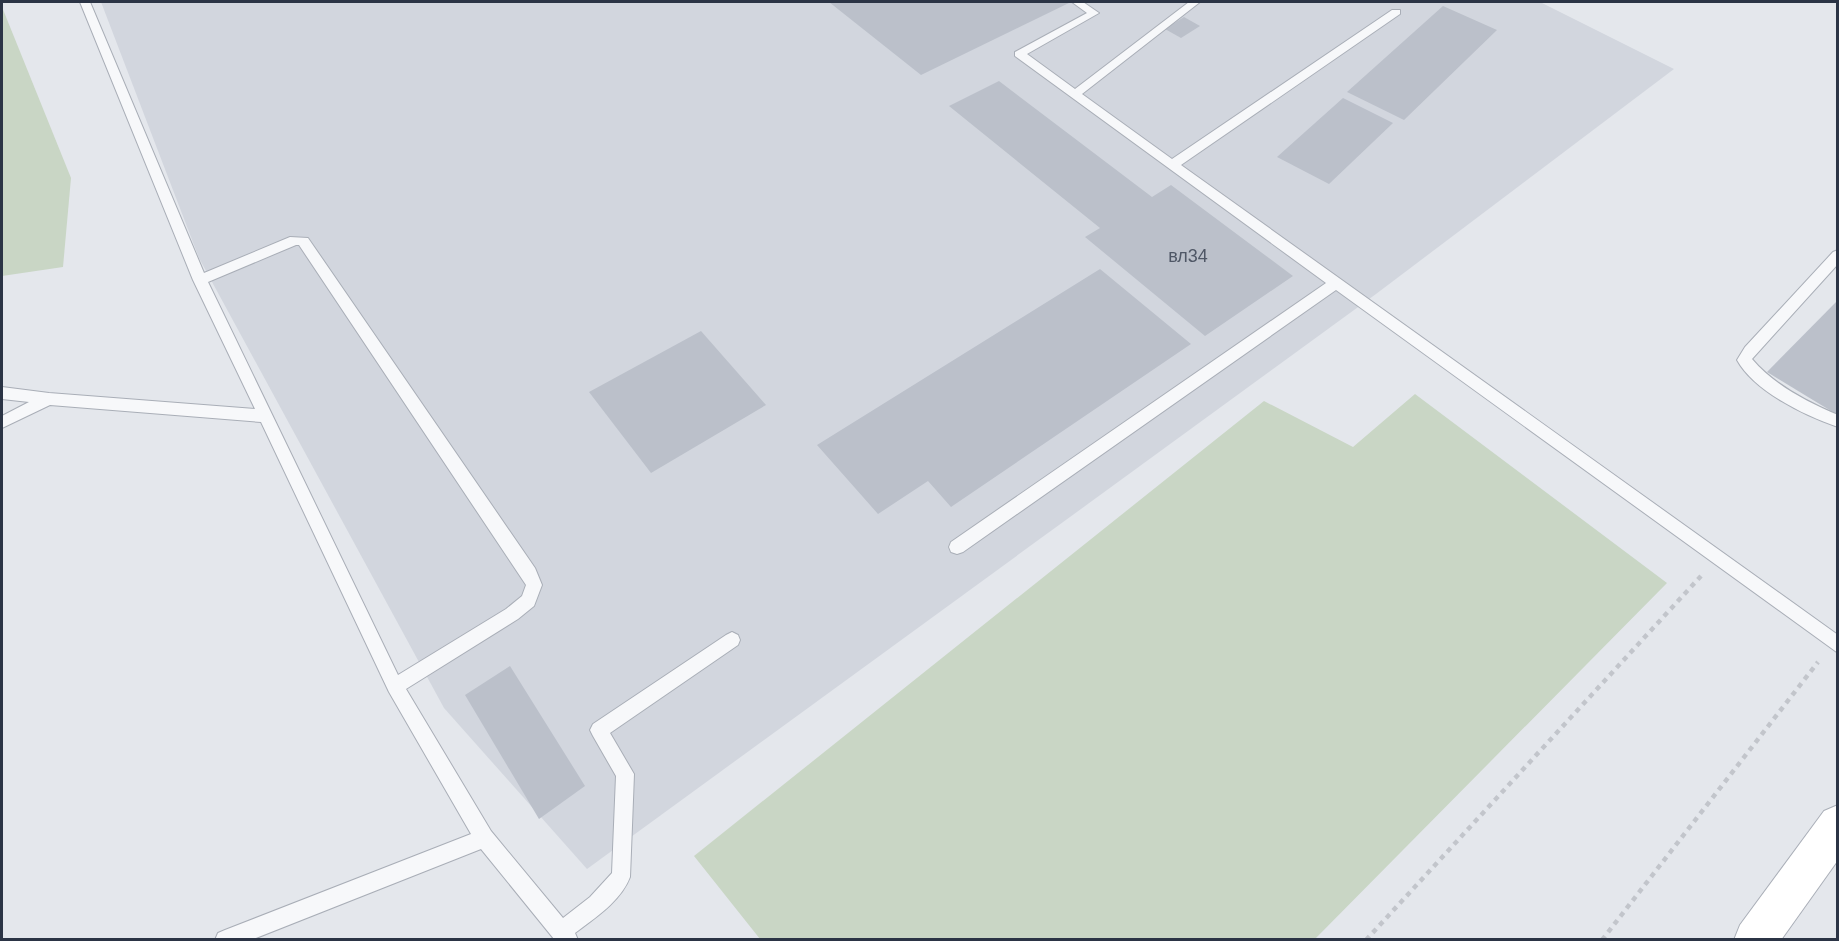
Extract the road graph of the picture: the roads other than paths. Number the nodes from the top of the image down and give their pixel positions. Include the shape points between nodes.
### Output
1 (85, 2) edge
2 (1077, 2) edge
3 (1195, 2) edge
4 (1396, 12) dead end
5 (1075, 94) junction
6 (1173, 164) junction
7 (1838, 255) edge
8 (200, 280) junction
9 (1337, 282) junction
10 (2, 393) edge
11 (49, 399) junction
12 (264, 416) junction
13 (1838, 421) edge
14 (2, 422) edge
15 (957, 547) dead end
16 (732, 640) dead end
17 (1836, 644) edge
18 (395, 686) junction
19 (1838, 825) edge
20 (484, 838) junction
21 (565, 936) edge
22 (225, 939) edge
23 (1755, 939) edge

1 - 8 lane
2 - 5 lane via 1094,13 1019,54
3 - 5 lane
4 - 6 lane
5 - 6 lane
6 - 9 lane
7 - 13 lane via 1744,360 1753,373 1818,414
8 - 12 lane
8 - 18 lane via 284,244 303,241 529,573 534,585 528,601
9 - 15 lane
9 - 17 lane
10 - 11 lane
11 - 12 lane
11 - 14 lane
12 - 18 lane
16 - 21 lane via 599,730 625,774 621,877
18 - 20 lane
19 - 23 main road
20 - 21 lane
20 - 22 lane

